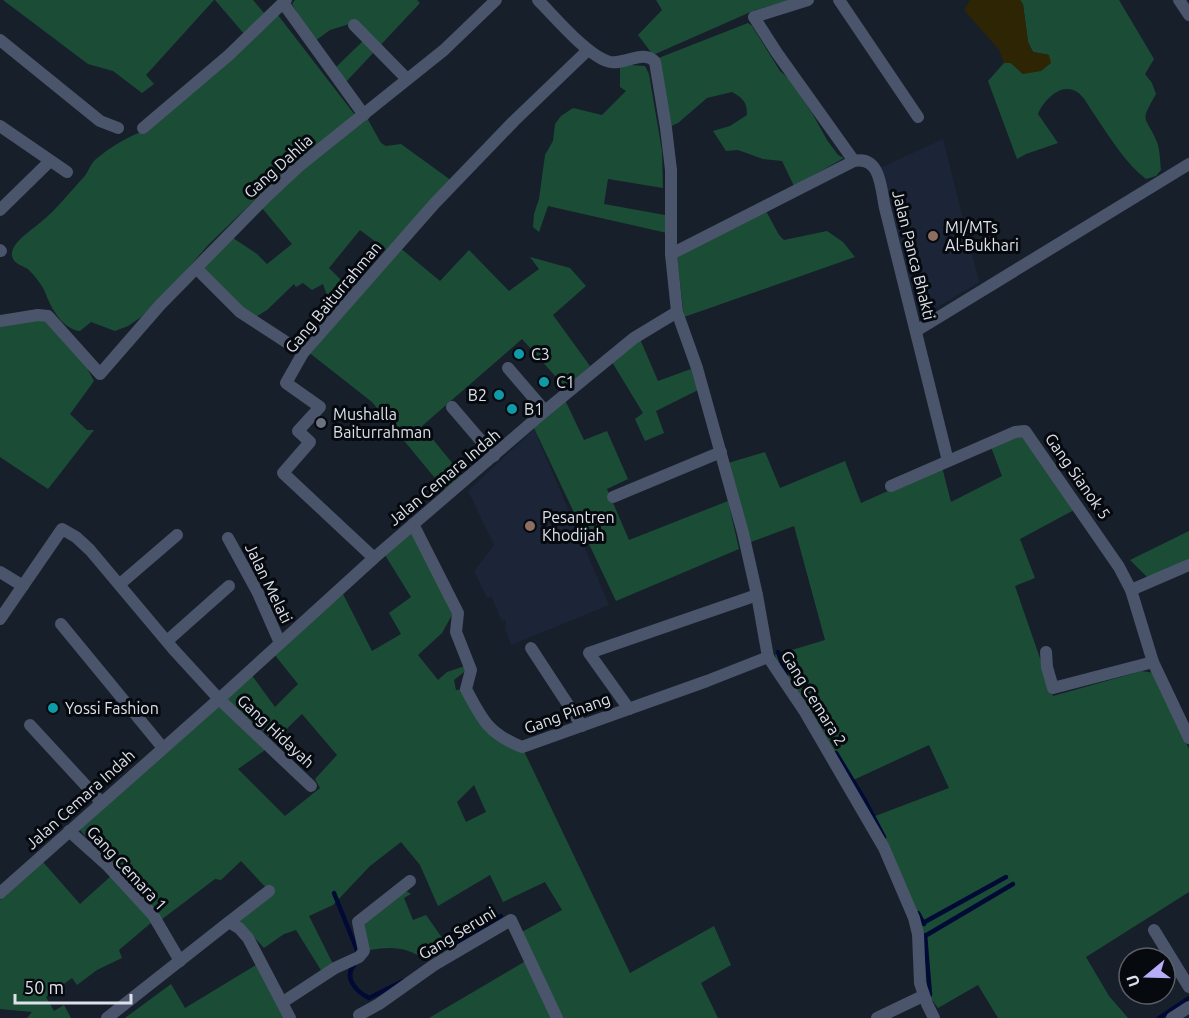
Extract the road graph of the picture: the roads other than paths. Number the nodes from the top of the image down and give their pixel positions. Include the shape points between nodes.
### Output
1 (496, 0) edge
2 (538, 0) edge
3 (808, 0) edge
4 (839, 0) edge
5 (1179, 0) edge
6 (284, 2) edge
7 (1189, 15) edge
8 (354, 25) dead end
9 (0, 40) edge
10 (588, 50) junction
11 (407, 80) junction
12 (364, 115) junction
13 (918, 117) dead end
14 (0, 126) edge
15 (118, 128) dead end
16 (143, 128) dead end
17 (50, 161) junction
18 (854, 161) junction
19 (1189, 164) edge
20 (67, 172) dead end
21 (0, 210) edge
22 (671, 254) junction
23 (197, 269) junction
24 (678, 312) junction
25 (0, 321) edge
26 (916, 332) junction
27 (303, 353) junction
28 (507, 368) dead end
29 (452, 407) dead end
30 (545, 411) junction
31 (721, 452) junction
32 (494, 456) junction
33 (948, 461) junction
34 (891, 486) dead end
35 (614, 497) dead end
36 (413, 524) junction
37 (177, 535) dead end
38 (228, 538) dead end
39 (374, 558) junction
40 (1189, 565) edge
41 (0, 572) edge
42 (120, 584) junction
43 (23, 586) junction
44 (230, 586) dead end
45 (1131, 590) junction
46 (757, 595) junction
47 (0, 620) edge
48 (61, 624) dead end
49 (167, 641) junction
50 (280, 643) junction
51 (531, 648) dead end
52 (1046, 652) dead end
53 (768, 657) junction
54 (1153, 662) junction
55 (219, 699) junction
56 (629, 709) junction
57 (30, 724) dead end
58 (582, 726) junction
59 (1189, 738) edge
60 (164, 748) junction
61 (311, 786) dead end
62 (101, 802) junction
63 (69, 831) junction
64 (410, 881) dead end
65 (269, 891) dead end
66 (0, 893) edge
67 (229, 922) junction
68 (1154, 930) dead end
69 (180, 961) junction
70 (1189, 987) edge
71 (923, 996) junction
72 (283, 1002) junction
73 (1189, 1007) edge
74 (359, 1015) dead end
75 (107, 1018) edge
76 (291, 1018) edge
77 (557, 1018) edge
78 (877, 1018) edge
79 (934, 1018) edge
80 (1172, 1018) edge

1 - 11 street, Gang Dahlia
2 - 10 street
3 - 18 street via 754,17
4 - 13 street
5 - 7 street
6 - 12 street
6 - 16 street
8 - 11 street
9 - 15 street via 98,119
10 - 22 street via 607,61 645,56 655,62 671,170
10 - 27 street, Gang Baiturrahman via 435,203
11 - 12 street, Gang Dahlia
12 - 23 street, Gang Dahlia via 299,166
14 - 17 street
17 - 20 street
17 - 21 street
18 - 22 street
18 - 26 street, Jalan Panca Bhakti via 869,163 878,174
19 - 26 street, Jalan Panca Bhakti
22 - 24 street
23 - 25 street, Gang Dahlia via 100,374 48,316
23 - 27 street via 240,312
24 - 30 street, Jalan Cemara Indah via 634,338
24 - 31 street, Gang Cemara 2
26 - 33 street
27 - 39 street, Gang Baiturrahman via 285,383 320,408 298,431 310,442 283,473
28 - 30 street
29 - 32 street
30 - 32 street, Jalan Cemara Indah
31 - 35 street
31 - 46 street, Gang Cemara 2
32 - 36 street, Jalan Cemara Indah
33 - 34 street
33 - 45 street, Gang Sianok 5 via 1025,431 1108,548
36 - 39 street, Jalan Cemara Indah
36 - 58 street, Gang Pinang via 458,614 456,632 471,670 466,688 492,732 522,747
37 - 42 street
38 - 50 street, Jalan Melati
39 - 50 street, Jalan Cemara Indah
40 - 45 street
41 - 43 street
42 - 43 street, Gang Hidayah via 90,550 63,530
42 - 49 street, Gang Hidayah
43 - 47 street
44 - 49 street
45 - 54 street, Gang Sianok 5
46 - 53 street, Gang Cemara 2
46 - 56 street via 589,652
48 - 60 street
49 - 55 street, Gang Hidayah
50 - 55 street, Jalan Cemara Indah
51 - 58 street
52 - 54 street via 1053,687
53 - 56 street, Gang Pinang
53 - 71 street, Gang Cemara 2 via 805,712 884,849 914,918
54 - 59 street, Gang Sianok 5
55 - 60 street, Jalan Cemara Indah
55 - 61 street, Gang Hidayah
56 - 58 street, Gang Pinang
57 - 62 street
60 - 62 street, Jalan Cemara Indah
62 - 63 street, Jalan Cemara Indah
63 - 66 street, Jalan Cemara Indah
63 - 69 street, Gang Cemara 1 via 153,915
64 - 72 street via 358,922 364,951
65 - 67 street
67 - 69 street
67 - 72 street via 248,939
68 - 70 street
69 - 75 street
71 - 78 street
71 - 79 street, Gang Cemara 2
72 - 76 street
73 - 80 street
74 - 77 street, Gang Seruni via 511,920

